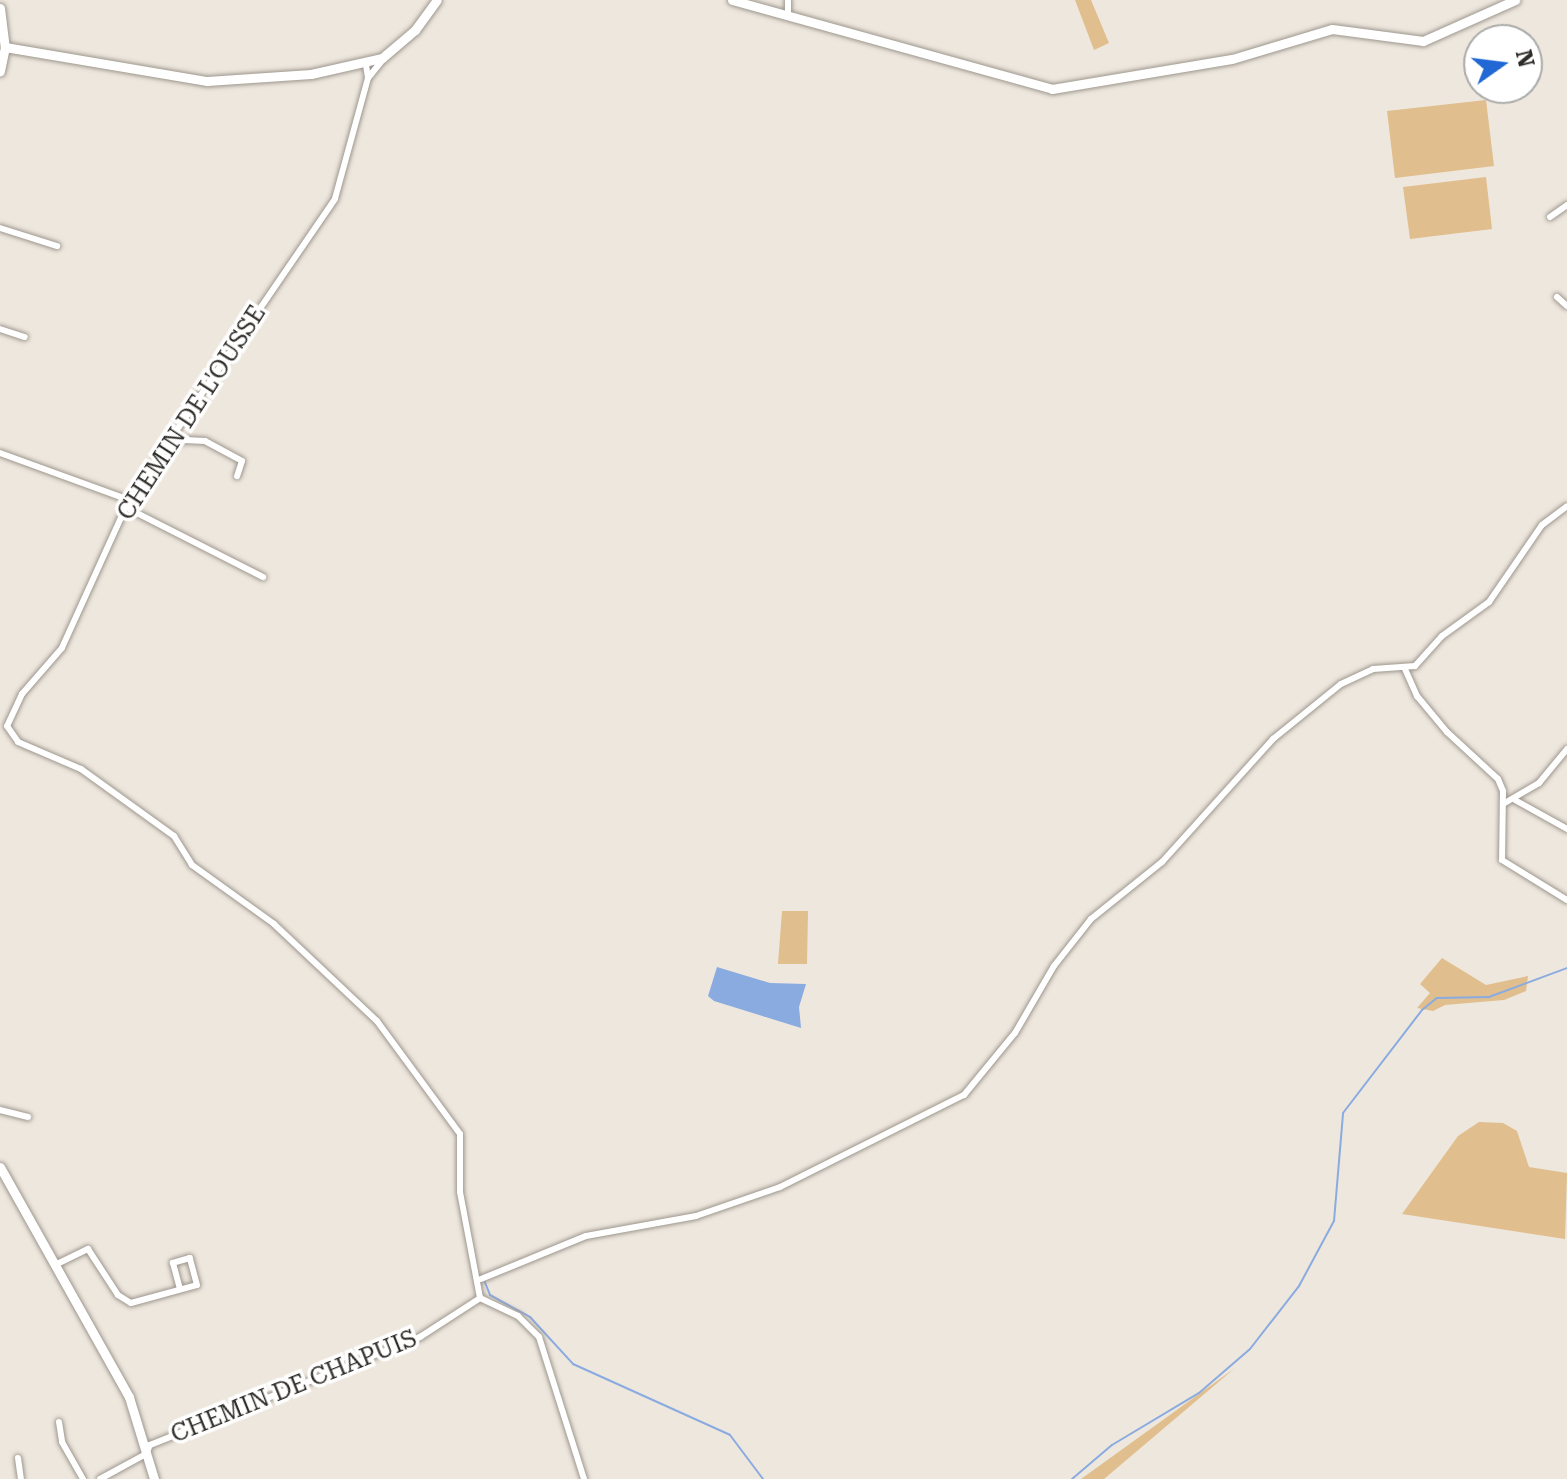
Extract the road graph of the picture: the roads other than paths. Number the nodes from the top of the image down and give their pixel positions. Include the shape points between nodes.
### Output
1 (437, 0) edge
2 (732, 0) edge
3 (788, 0) edge
4 (1515, 0) edge
5 (0, 8) edge
6 (788, 15) junction
7 (5, 47) junction
8 (386, 56) junction
9 (366, 65) junction
10 (0, 71) edge
11 (368, 78) junction
12 (1567, 205) edge
13 (1550, 217) dead end
14 (0, 228) edge
15 (57, 246) dead end
16 (1557, 297) dead end
17 (1567, 306) edge
18 (0, 329) edge
19 (25, 337) dead end
20 (164, 449) junction
21 (0, 453) edge
22 (237, 476) dead end
23 (127, 504) junction
24 (1567, 506) edge
25 (263, 577) dead end
26 (1405, 669) junction
27 (1567, 749) edge
28 (1515, 800) junction
29 (1503, 804) junction
30 (1567, 829) edge
31 (1567, 900) edge
32 (0, 1110) edge
33 (28, 1117) dead end
34 (0, 1167) edge
35 (55, 1265) junction
36 (481, 1279) junction
37 (180, 1289) junction
38 (480, 1298) junction
39 (59, 1422) dead end
40 (148, 1448) junction
41 (18, 1458) dead end
42 (21, 1479) edge
43 (83, 1479) edge
44 (100, 1479) edge
45 (154, 1479) edge
46 (584, 1479) edge

1 - 8 street
2 - 6 street
3 - 6 street
4 - 6 street via 1423,41 1332,29 1232,59 1033,88
5 - 7 street
7 - 9 street via 207,81
7 - 10 street
8 - 9 street
8 - 11 street, CHEMIN DE L'OUSSE
9 - 11 street, CHEMIN DE L'OUSSE
11 - 20 street, CHEMIN DE L'OUSSE via 335,199
12 - 13 street
14 - 15 street
16 - 17 street
18 - 19 street
20 - 22 street via 185,440 205,441 242,461
20 - 23 street, CHEMIN DE L'OUSSE
21 - 23 street
23 - 25 street
23 - 36 street, CHEMIN DE L'OUSSE via 62,648 22,694 7,726 18,742 81,769 174,836 192,865 274,924 377,1021 460,1134 460,1192
24 - 26 street via 1542,525 1489,602
26 - 29 street via 1410,685 1437,720 1498,779
26 - 36 street via 1373,669 1341,684 1273,739 1162,862 1091,919 982,1079 950,1105 780,1187 696,1216 586,1236
27 - 28 street via 1539,783
28 - 29 street
28 - 30 street
29 - 31 street via 1502,860
32 - 33 street
34 - 35 street
35 - 37 street via 88,1249 118,1295 131,1303
35 - 40 street via 129,1397
36 - 38 street, CHEMIN DE L'OUSSE
37 - 37 street via 197,1285 190,1258 173,1263
38 - 40 street, CHEMIN DE CHAPUIS via 420,1337
38 - 46 street via 518,1316 539,1337
39 - 43 street via 62,1442
40 - 44 street, CHEMIN DE CHAPUIS
40 - 45 street
41 - 42 street

